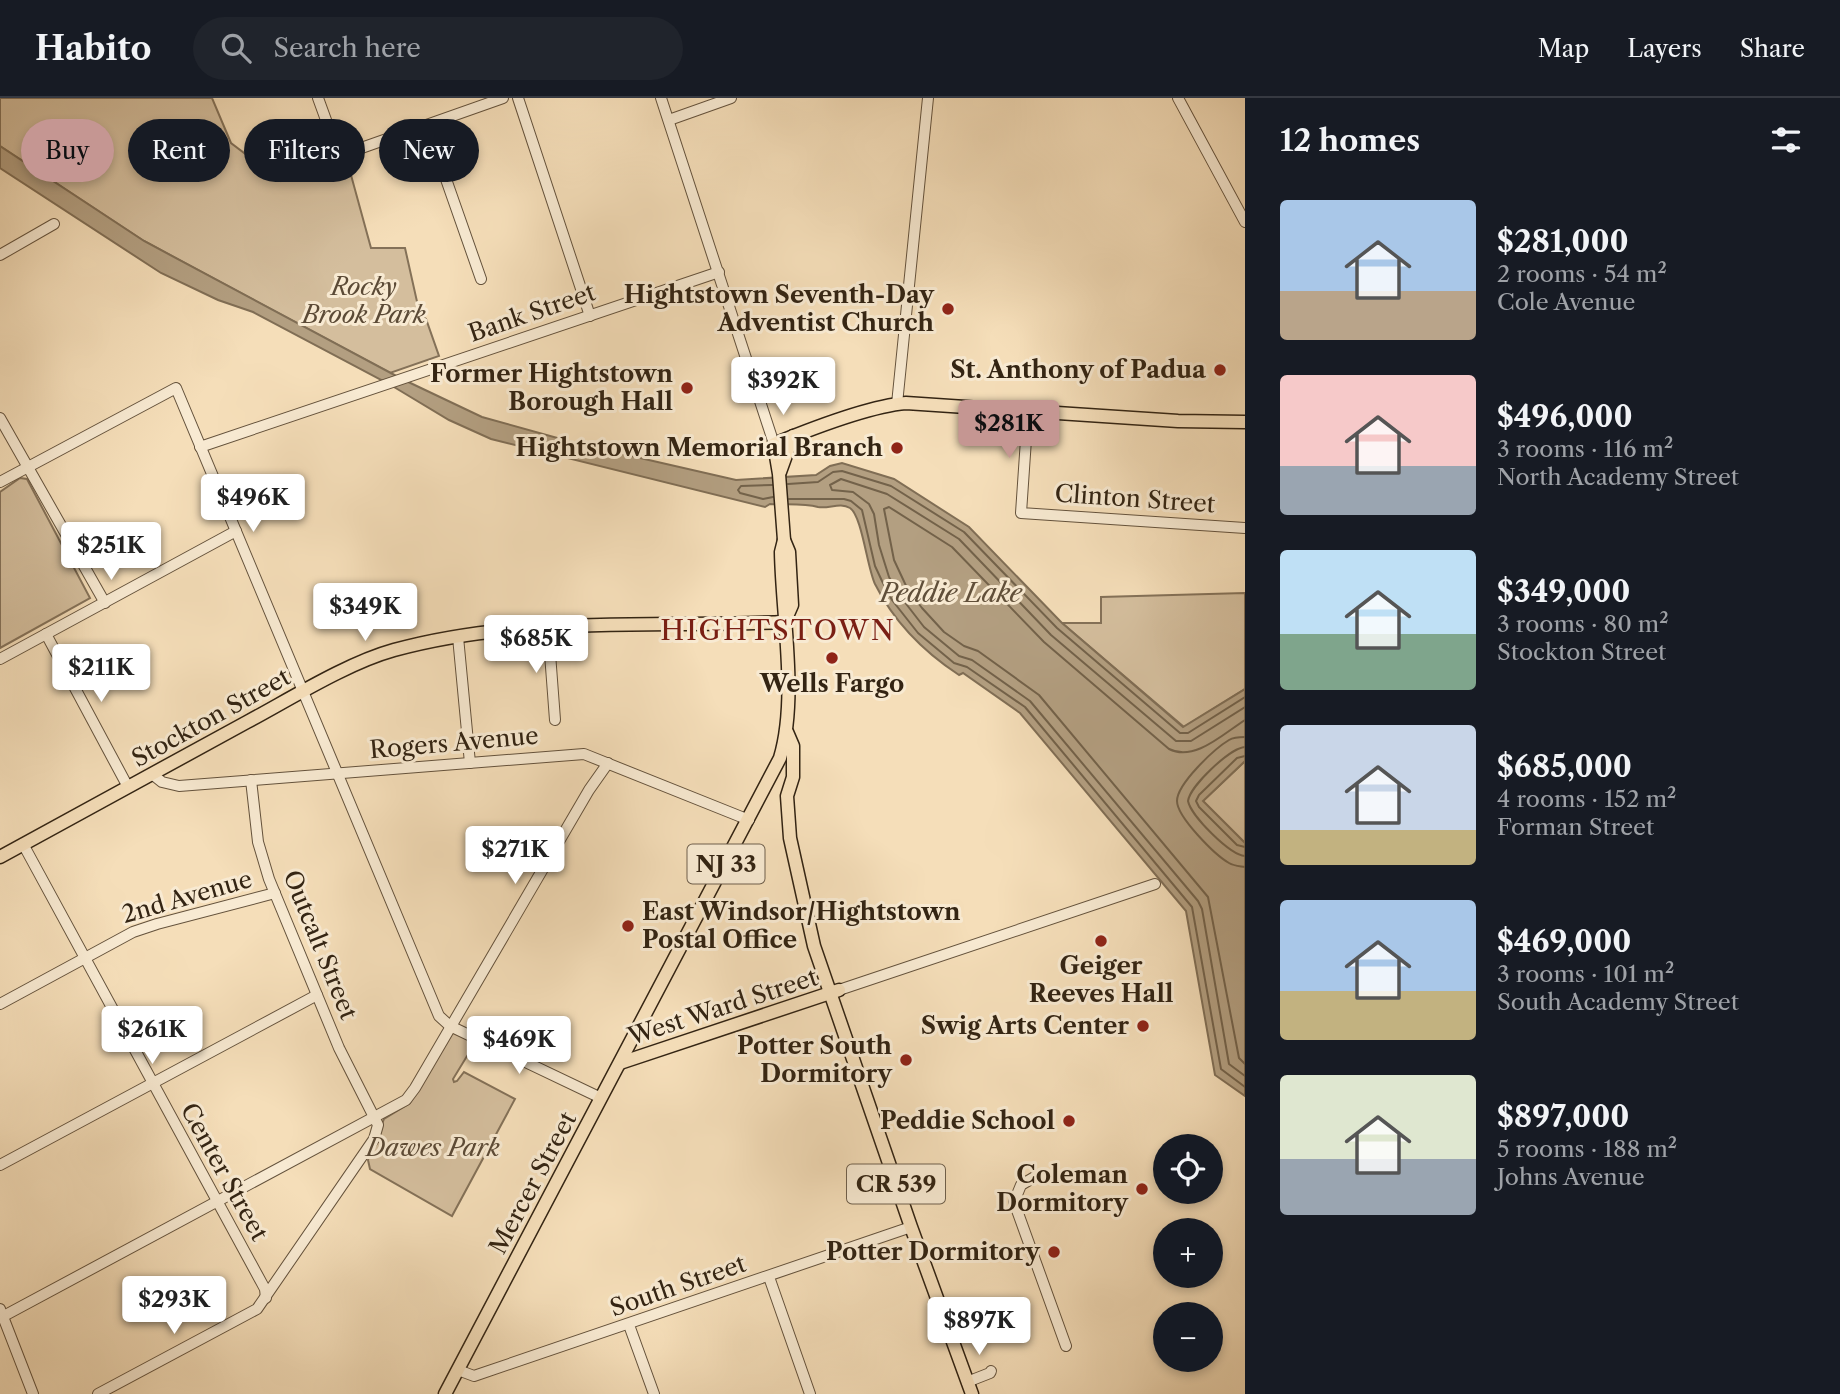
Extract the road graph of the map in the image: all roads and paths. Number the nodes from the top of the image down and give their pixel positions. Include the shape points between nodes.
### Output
1 (318, 98) edge
2 (503, 98) edge
3 (518, 98) edge
4 (661, 98) edge
5 (731, 98) edge
6 (929, 98) edge
7 (1178, 98) edge
8 (444, 119) edge
9 (668, 120) junction
10 (379, 142) edge
11 (447, 182) edge
12 (1245, 222) edge
13 (54, 224) dead end
14 (0, 255) edge
15 (719, 272) junction
16 (481, 279) dead end
17 (590, 316) junction
18 (897, 404) junction
19 (1028, 410) junction
20 (0, 418) edge
21 (1245, 422) edge
22 (793, 436) junction
23 (774, 444) junction
24 (200, 447) junction
25 (28, 467) junction
26 (779, 474) junction
27 (0, 482) edge
28 (1245, 528) edge
29 (236, 531) junction
30 (104, 603) junction
31 (785, 622) junction
32 (548, 627) junction
33 (46, 634) junction
34 (458, 637) junction
35 (0, 659) edge
36 (303, 692) junction
37 (555, 720) dead end
38 (786, 728) junction
39 (470, 763) junction
40 (608, 763) junction
41 (152, 774) junction
42 (337, 774) junction
43 (251, 780) junction
44 (128, 787) junction
45 (750, 820) junction
46 (23, 844) junction
47 (0, 857) edge
48 (1155, 884) dead end
49 (275, 893) junction
50 (84, 958) junction
51 (834, 992) junction
52 (317, 995) junction
53 (0, 1004) edge
54 (450, 1026) junction
55 (621, 1063) junction
56 (152, 1084) junction
57 (601, 1098) junction
58 (375, 1117) junction
59 (0, 1165) edge
60 (1038, 1175) dead end
61 (216, 1203) junction
62 (911, 1227) junction
63 (769, 1277) junction
64 (266, 1298) junction
65 (1, 1315) edge
66 (629, 1325) junction
67 (1066, 1346) dead end
68 (458, 1370) junction
69 (968, 1384) edge
70 (33, 1394) edge
71 (98, 1394) edge
72 (445, 1394) edge
73 (654, 1394) edge
74 (810, 1394) edge

1 - 10 street via 342,152
2 - 8 street
3 - 17 street
4 - 9 street
5 - 9 street
6 - 18 street
7 - 12 street
9 - 15 street
11 - 16 street
13 - 14 street
15 - 17 street, Bank Street
15 - 23 street
17 - 24 street, Bank Street
18 - 19 main road
18 - 22 main road
19 - 21 main road
19 - 28 street, Clinton Street via 1021,513
20 - 25 street
22 - 23 main road
22 - 26 main road
23 - 26 main road, NJ 33
24 - 25 street via 176,388
24 - 29 street
25 - 27 street
25 - 30 street
26 - 31 main road, NJ 33
29 - 30 street
29 - 36 street
30 - 33 street
31 - 32 main road, Stockton Street
31 - 38 main road, NJ 33
32 - 34 main road, Stockton Street
32 - 37 street
33 - 35 street
33 - 44 street
34 - 36 main road, Stockton Street via 379,655
34 - 39 street
36 - 41 main road, Stockton Street
36 - 42 street
38 - 45 main road, Mercer Street / NJ 33 via 780,758
38 - 51 main road, CR 539 via 793,746 788,796 794,862 814,946
39 - 40 street, Rogers Avenue via 584,754
39 - 42 street, Rogers Avenue
40 - 45 street, Rogers Avenue
40 - 54 street
41 - 43 street, Rogers Avenue via 179,786
41 - 44 main road, Stockton Street
42 - 43 street, Rogers Avenue
42 - 54 street via 439,1016
43 - 49 street, Outcalt Street via 258,842
44 - 46 main road, Stockton Street
45 - 55 main road, Mercer Street / NJ 33
46 - 47 main road, Stockton Street
46 - 50 street, Center Street
48 - 51 street
49 - 50 street, 2nd Avenue via 145,928
49 - 52 street, Outcalt Street
50 - 53 street, 2nd Avenue
50 - 56 street, Center Street
51 - 55 main road, West Ward Street
51 - 62 main road, CR 539
52 - 56 street
52 - 58 street, Outcalt Street
54 - 57 street
54 - 58 street via 412,1093
55 - 57 main road, Mercer Street / NJ 33
56 - 59 street
56 - 61 street, Center Street
57 - 68 main road, Mercer Street / NJ 33
58 - 61 street
58 - 64 street via 374,1139
60 - 67 street via 1020,1185 1014,1202
61 - 64 street, Center Street
61 - 65 street
62 - 63 street, South Street
62 - 69 main road, CR 539
63 - 66 street, South Street
63 - 74 street
64 - 71 street via 257,1309
65 - 70 street
66 - 68 street, South Street via 474,1376
66 - 73 street
68 - 72 main road, Mercer Street / NJ 33

